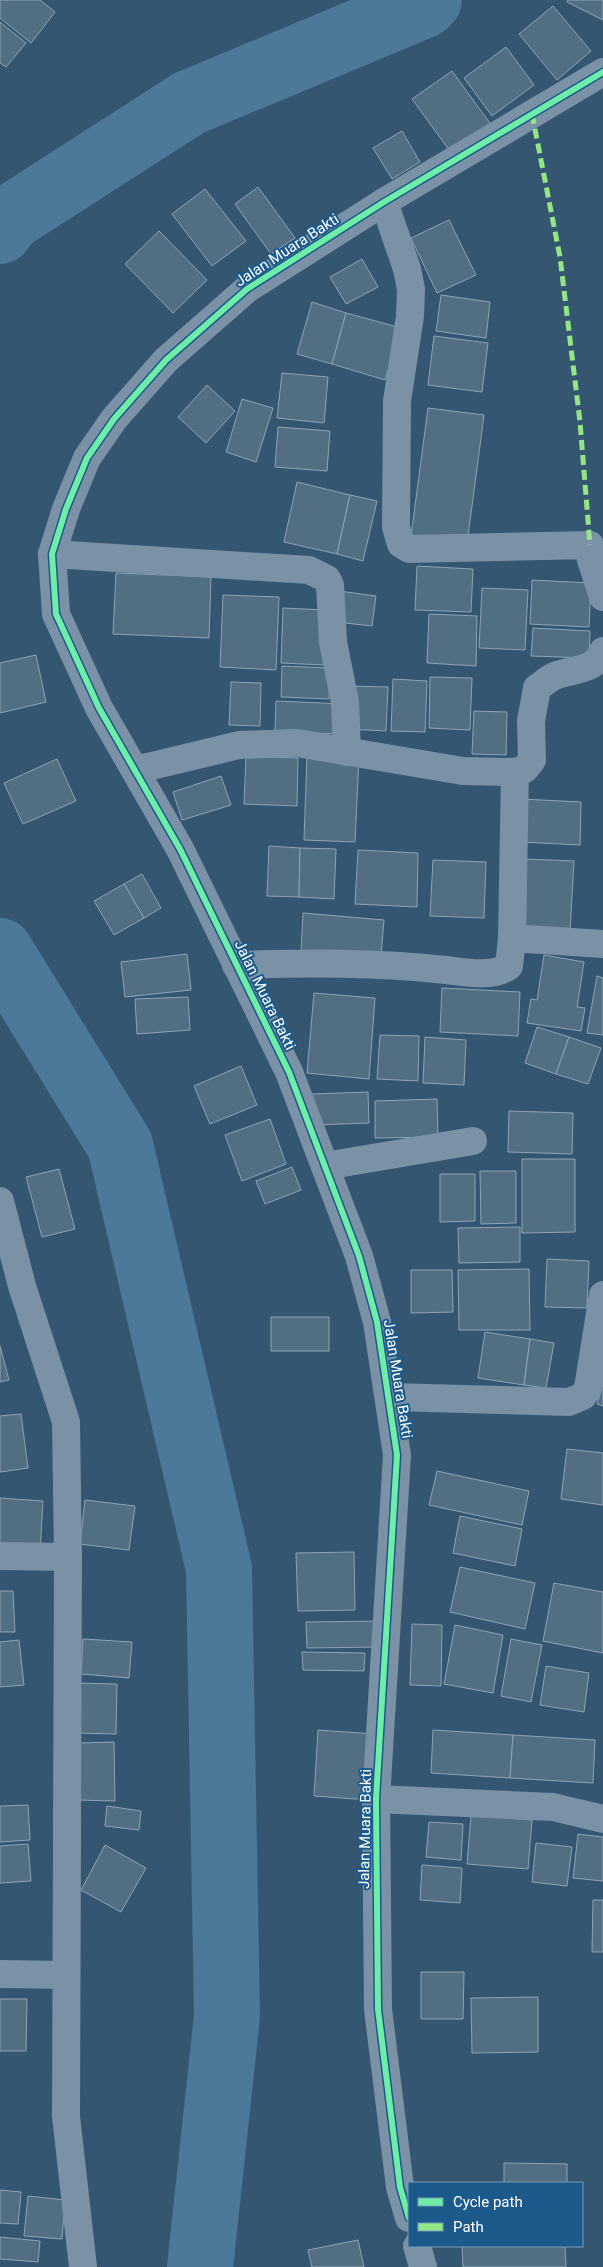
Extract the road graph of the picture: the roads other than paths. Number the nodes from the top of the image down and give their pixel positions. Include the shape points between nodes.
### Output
1 (603, 72) edge
2 (384, 202) junction
3 (52, 554) junction
4 (603, 604) edge
5 (603, 651) edge
6 (348, 752) junction
7 (135, 770) junction
8 (515, 772) junction
9 (512, 938) junction
10 (603, 944) edge
11 (236, 965) junction
12 (473, 1141) dead end
13 (325, 1166) junction
14 (0, 1202) edge
15 (11, 1289) edge
16 (603, 1295) edge
17 (390, 1397) junction
18 (0, 1556) edge
19 (68, 1557) junction
20 (376, 1799) junction
21 (603, 1819) edge
22 (0, 1974) edge
23 (66, 1975) junction
24 (408, 2215) edge
25 (417, 2247) edge
26 (83, 2267) edge
27 (423, 2267) edge

1 - 2 street, Jalan Muara Bakti
2 - 3 street, Jalan Muara Bakti via 247,289 166,360 114,419 87,458
2 - 4 street via 411,289 397,401 396,527 401,544 409,549 590,544
3 - 6 street via 309,570 326,579 330,585 333,642 345,702
3 - 7 street, Jalan Muara Bakti via 56,614 99,708
5 - 8 street via 594,664 556,675 537,688 531,721 532,760 525,769
6 - 7 street via 297,743 248,745
6 - 8 street via 463,771
7 - 11 street, Jalan Muara Bakti via 180,849
8 - 9 street
9 - 10 street
9 - 11 street via 509,966 500,972 382,964
11 - 13 street, Jalan Muara Bakti via 288,1072
12 - 13 street
13 - 17 street, Jalan Muara Bakti via 359,1256 377,1322
14 - 15 street
15 - 19 street via 66,1422
16 - 17 street via 588,1388 583,1396 570,1402
17 - 20 street, Jalan Muara Bakti via 397,1455
18 - 19 street
19 - 23 street
20 - 21 street via 553,1807
20 - 24 street, Jalan Muara Bakti via 378,2009 400,2187
22 - 23 street
23 - 26 street via 66,2116
25 - 27 street

